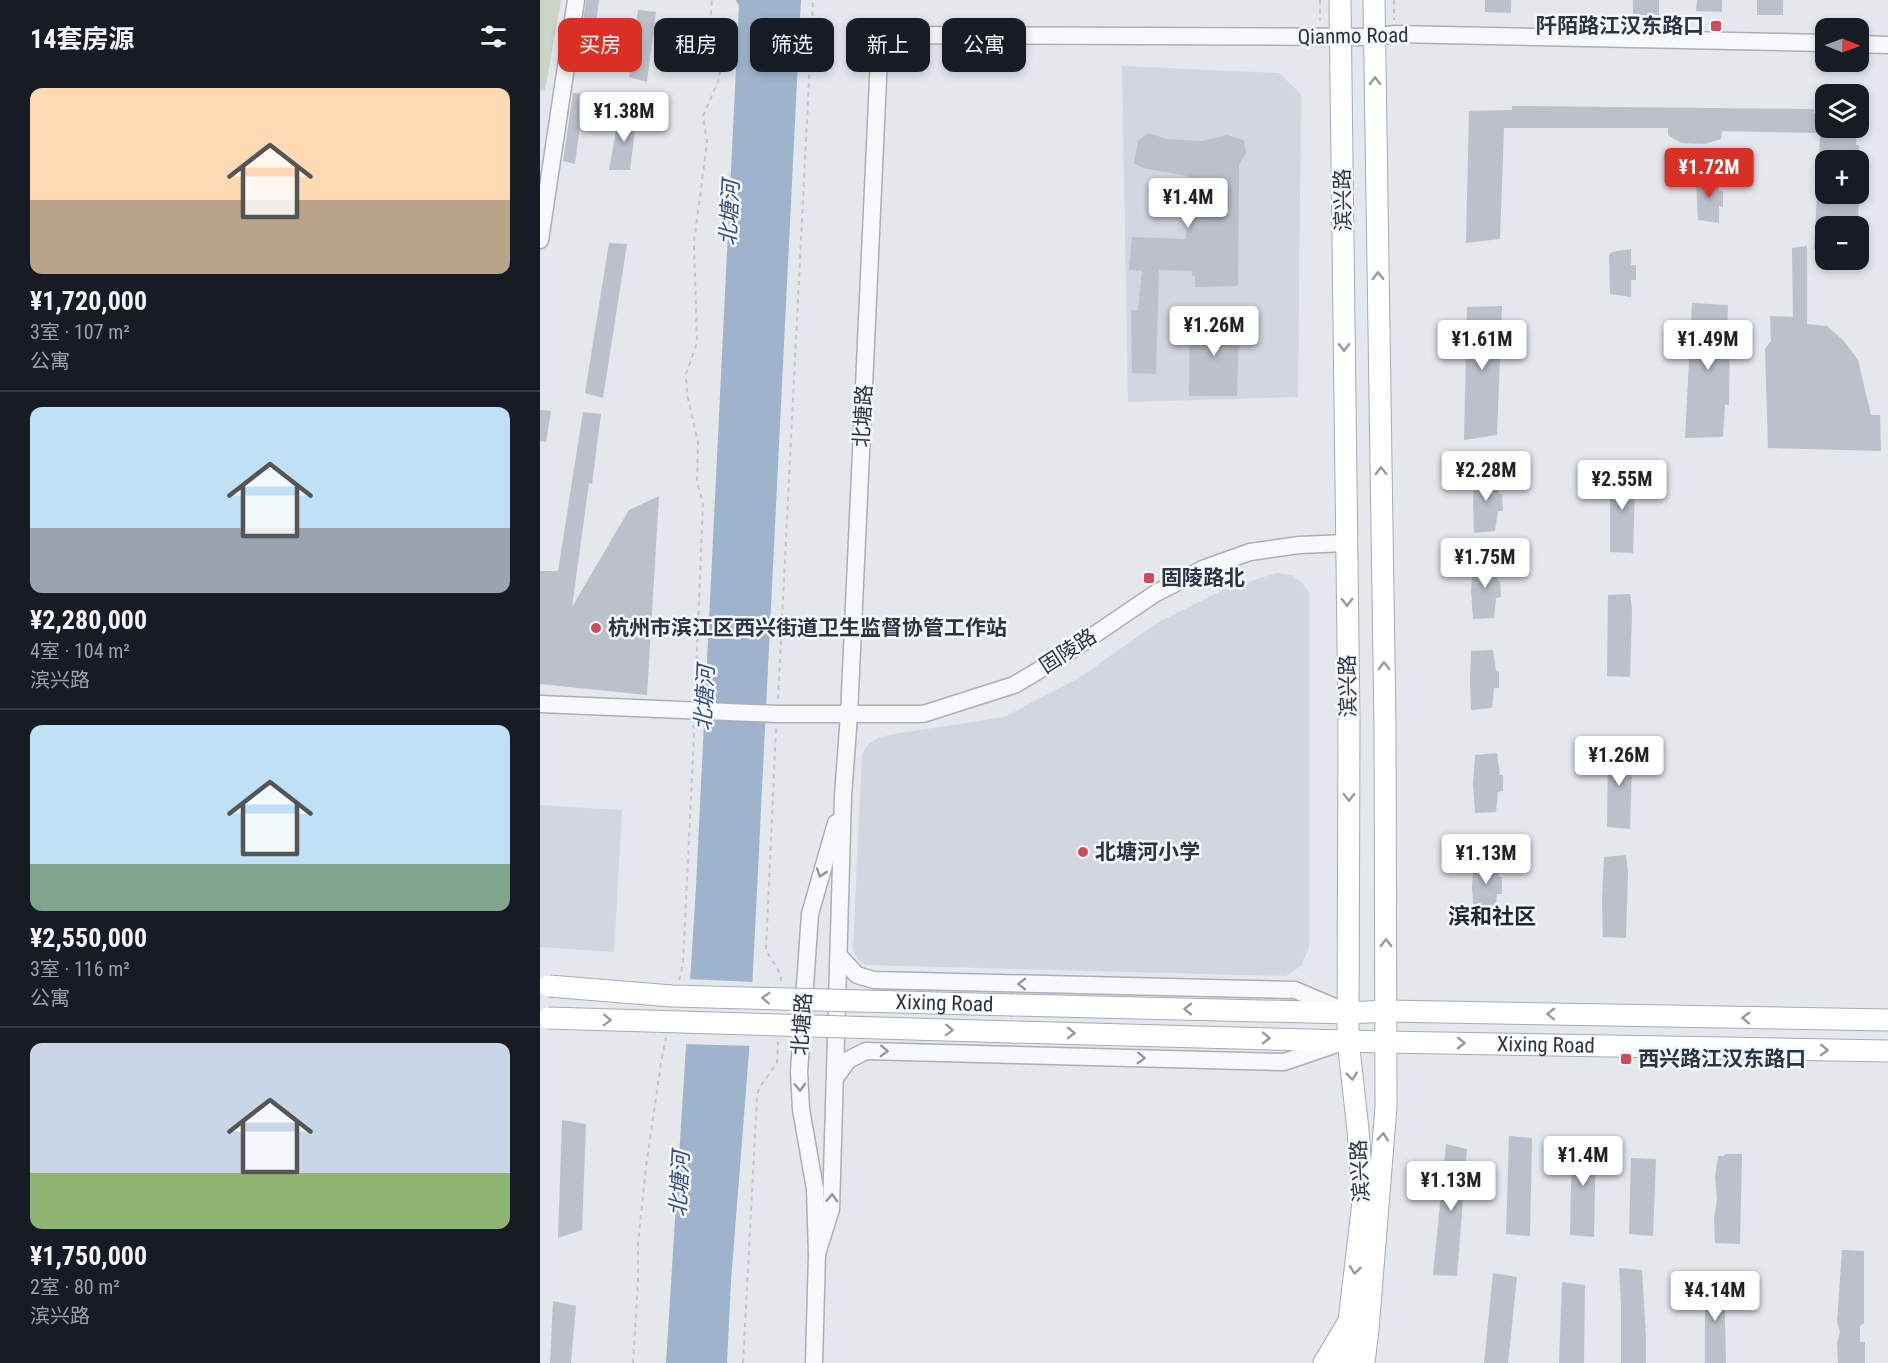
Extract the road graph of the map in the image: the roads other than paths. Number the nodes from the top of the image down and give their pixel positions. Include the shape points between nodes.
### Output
1 (576, 0) edge
2 (1340, 0) edge
3 (1374, 0) edge
4 (930, 35) edge
5 (1385, 36) junction
6 (1331, 37) junction
7 (1815, 43) edge
8 (1869, 44) edge
9 (1888, 45) edge
10 (878, 72) edge
11 (540, 240) edge
12 (1347, 543) junction
13 (540, 704) edge
14 (849, 715) junction
15 (843, 796) junction
16 (839, 956) junction
17 (545, 986) edge
18 (1386, 1011) junction
19 (1349, 1013) junction
20 (544, 1018) edge
21 (1888, 1020) edge
22 (1348, 1040) junction
23 (1384, 1042) junction
24 (1888, 1051) edge
25 (836, 1077) junction
26 (817, 1254) junction
27 (1349, 1321) junction
28 (814, 1363) edge
29 (1324, 1363) edge
30 (1345, 1363) edge
31 (1364, 1363) edge

1 - 11 street
2 - 6 main road, 滨兴路
3 - 5 main road, 滨兴路
4 - 6 street, Qianmo Road
5 - 6 street, Qianmo Road
5 - 7 street, Qianmo Road
18 -> 5 main road, 滨兴路
6 -> 12 main road, 滨兴路
8 - 9 street
10 - 14 street, 北塘路
12 - 14 street, 固陵路 via 1250,552 1205,568 1156,593 1014,685 923,714
12 -> 19 main road, 滨兴路
13 - 14 street, 固陵路
14 - 15 street, 北塘路
15 - 16 street, 北塘路
15 -> 26 street, 北塘路 via 810,914 799,1072 801,1109 815,1189
19 -> 16 street, Xixing Road via 1295,990 874,980 857,975
16 - 25 street, 北塘路
19 -> 17 main road, Xixing Road, bridge via 672,996
18 - 19 main road, Xixing Road
21 -> 18 main road, Xixing Road
18 - 23 main road, 滨兴路
19 - 22 main road, 滨兴路
20 -> 22 main road, Xixing Road, bridge
22 - 23 main road, Xixing Road
25 -> 22 street, Xixing Road via 848,1060 866,1051 1284,1062
22 -> 27 main road, 滨兴路 via 1363,1202
23 -> 24 main road, Xixing Road
31 -> 23 main road, 滨兴路 via 1386,1107
26 -> 25 street, 北塘路 via 831,1209
26 - 28 street, 北塘路
27 - 29 main road, 滨兴路
27 - 30 main road

